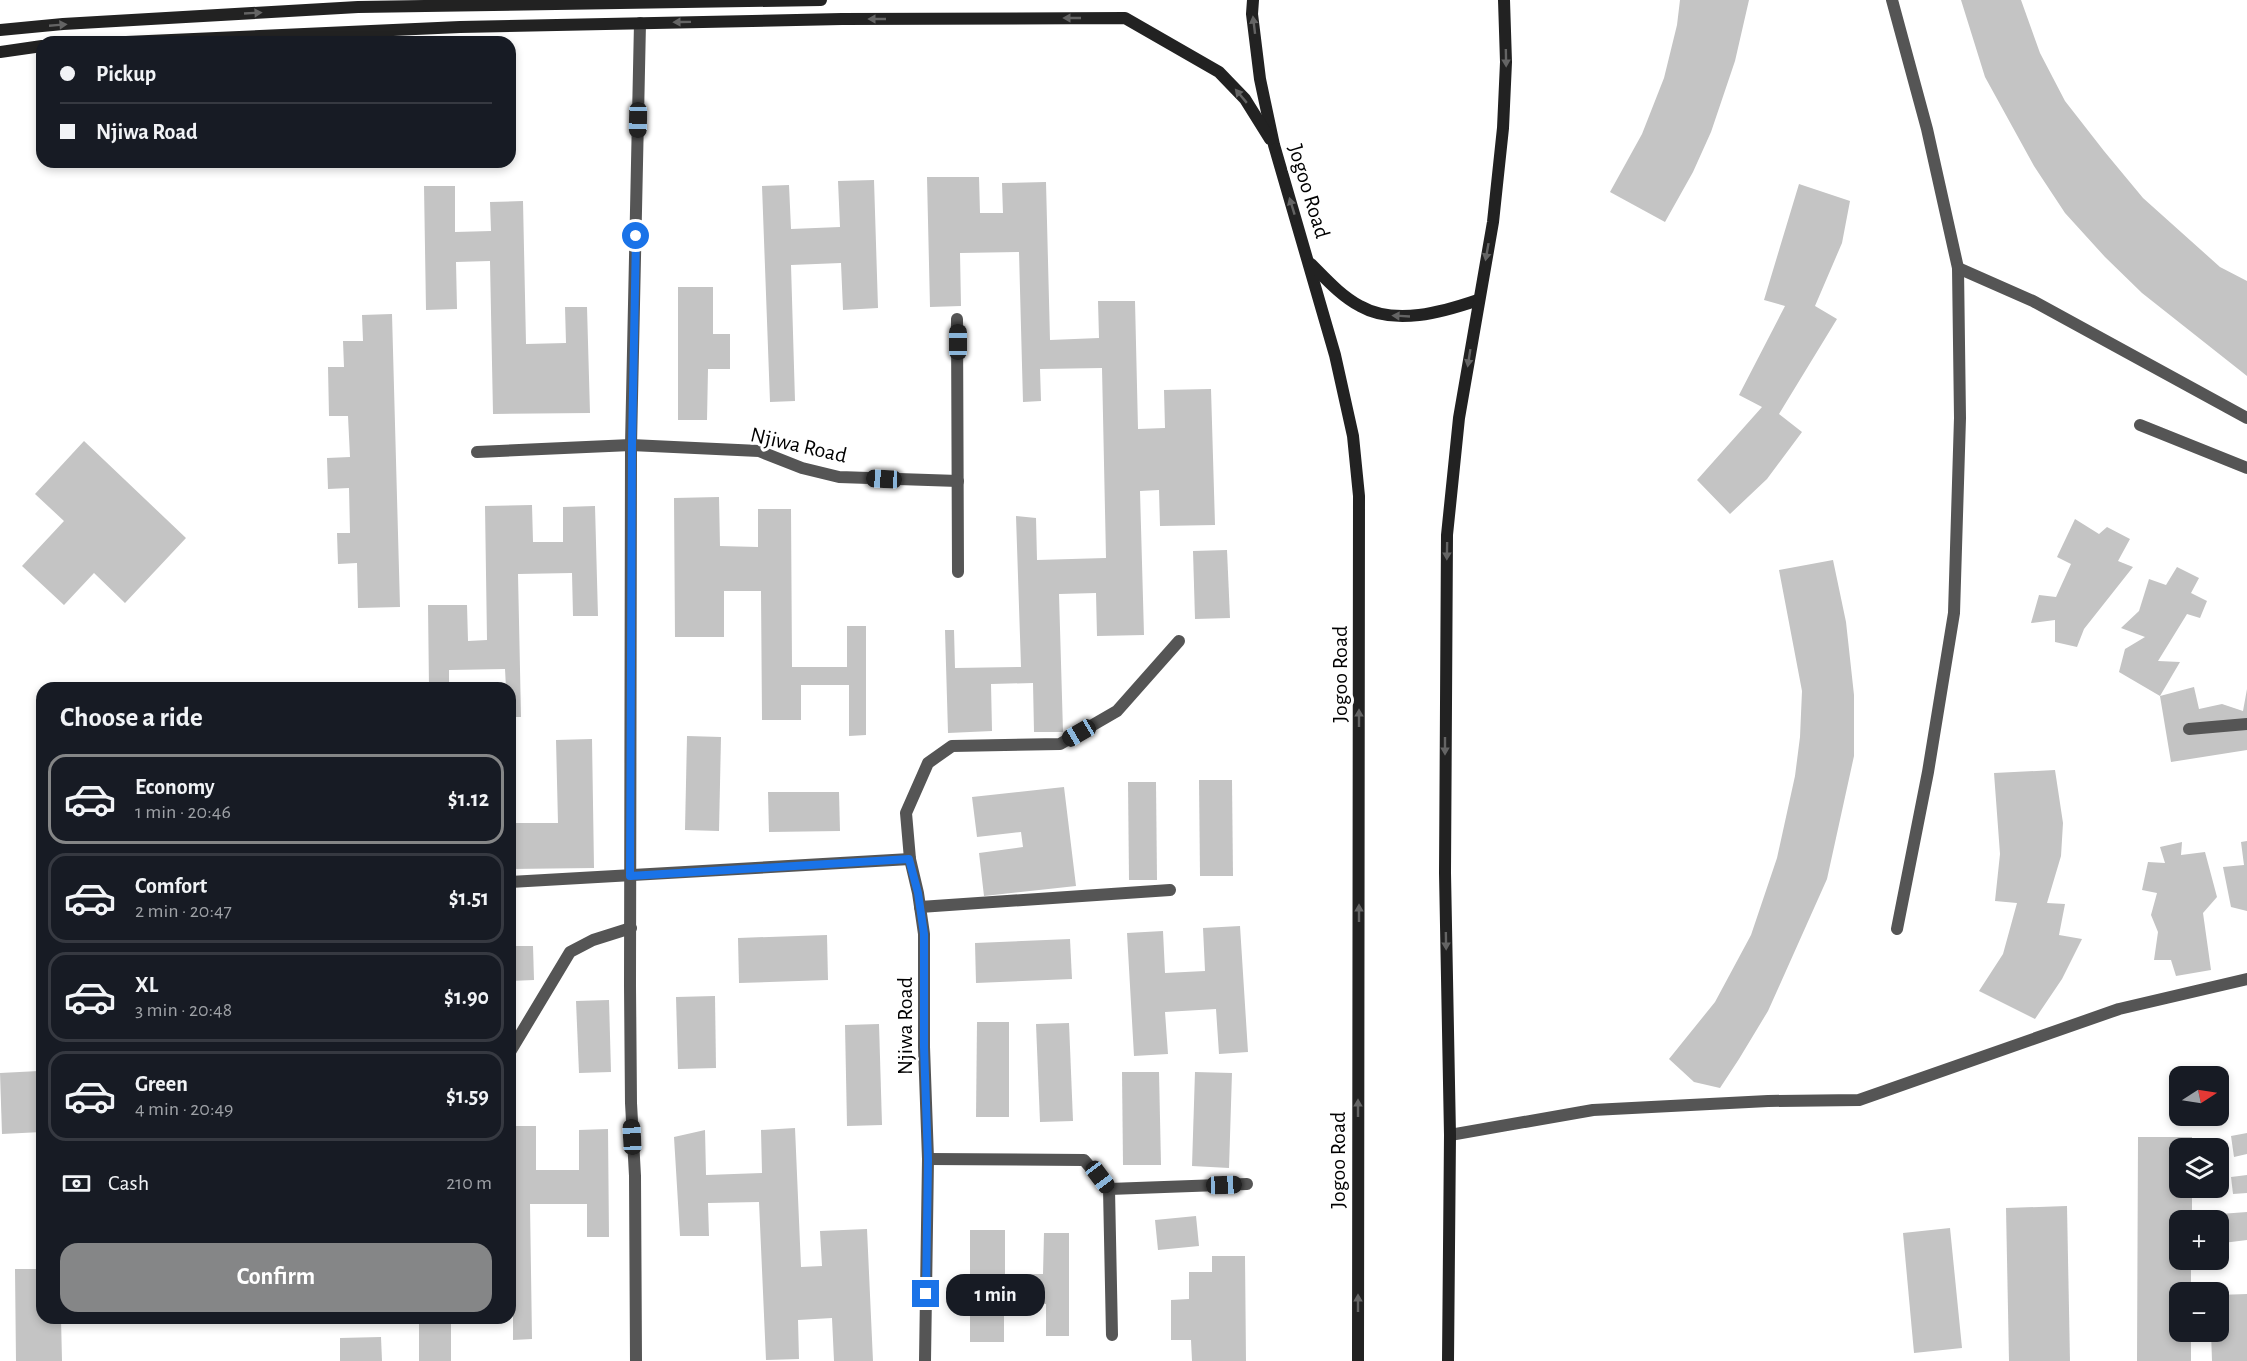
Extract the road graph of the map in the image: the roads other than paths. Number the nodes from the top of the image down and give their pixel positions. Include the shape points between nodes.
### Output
1 (821, 0) edge
2 (1254, 0) edge
3 (1504, 0) edge
4 (1892, 0) edge
5 (640, 23) junction
6 (0, 30) edge
7 (260, 36) edge
8 (36, 47) edge
9 (0, 52) edge
10 (1274, 145) junction
11 (1309, 262) junction
12 (1958, 268) junction
13 (1478, 300) junction
14 (957, 319) dead end
15 (2247, 418) edge
16 (2140, 425) dead end
17 (632, 445) junction
18 (477, 452) dead end
19 (2247, 468) edge
20 (958, 481) junction
21 (958, 572) dead end
22 (1179, 641) dead end
23 (2247, 724) edge
24 (2189, 729) dead end
25 (909, 859) junction
26 (630, 876) junction
27 (516, 882) edge
28 (1170, 890) dead end
29 (920, 907) junction
30 (631, 928) junction
31 (1897, 929) dead end
32 (2247, 979) edge
33 (516, 1042) edge
34 (1450, 1135) junction
35 (928, 1160) junction
36 (1247, 1184) dead end
37 (1109, 1189) junction
38 (1112, 1335) dead end
39 (636, 1361) edge
40 (925, 1361) edge
41 (1358, 1361) edge
42 (1448, 1361) edge

6 -> 1 main road via 358,7
10 -> 2 main road, Jogoo Road via 1260,79 1252,14
3 -> 13 main road via 1503,128 1493,222
4 - 12 street via 1927,129
5 - 7 main road
10 -> 5 main road via 1245,99 1219,72 1125,18
5 - 17 street
8 - 9 main road
11 -> 10 main road, Jogoo Road
13 -> 11 main road via 1410,317 1383,315 1361,307 1334,288
41 -> 11 main road, Jogoo Road via 1359,496 1353,436
12 - 15 street via 2033,301
12 - 31 street via 1960,418 1954,613
13 -> 34 main road via 1459,418 1447,536 1445,850
14 - 20 street
16 - 19 street
17 - 18 street, Njiwa Road
17 - 20 street, Njiwa Road via 759,452 839,477
17 - 26 street
20 - 21 street
22 - 25 street, Njiwa Road via 1117,711 1060,744 952,746 928,763 906,813
23 - 24 street
25 - 26 street
25 - 29 street, Njiwa Road
26 - 27 street
26 - 30 street
28 - 29 street
29 - 35 street, Njiwa Road via 924,934
30 - 33 street via 570,951
30 - 39 street
32 - 34 street via 2119,1009 1859,1100 1593,1110
34 - 42 main road
35 - 37 street via 1084,1160
35 - 40 street, Njiwa Road
36 - 37 street
37 - 38 street

